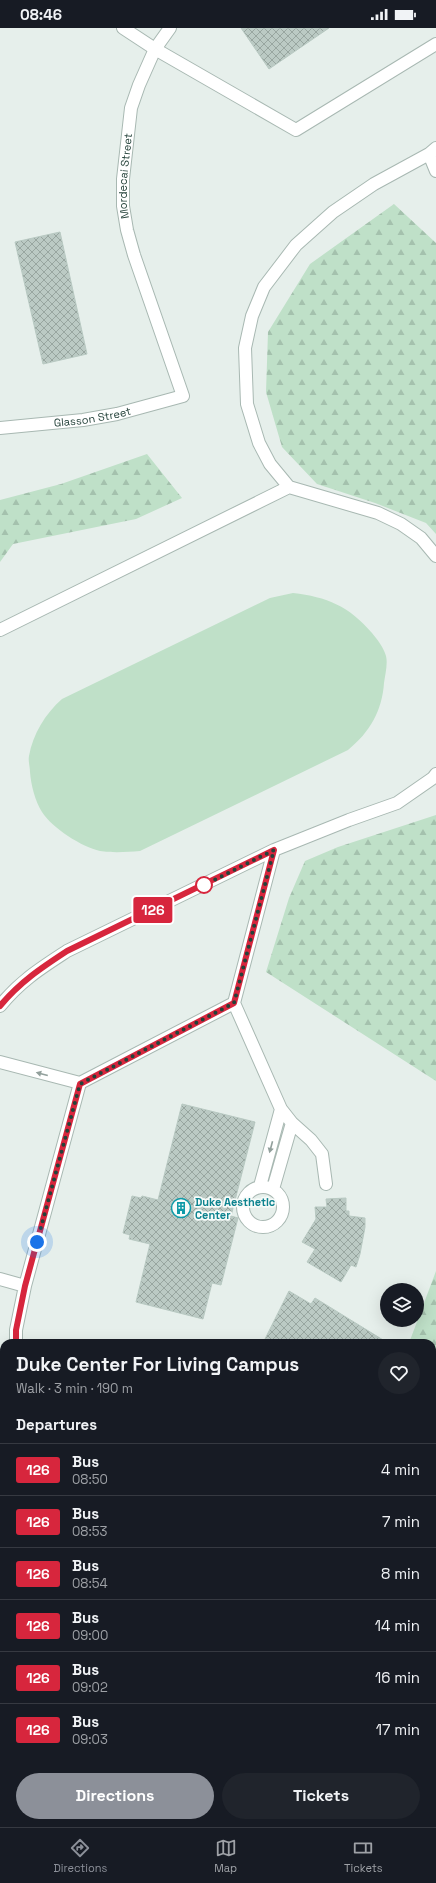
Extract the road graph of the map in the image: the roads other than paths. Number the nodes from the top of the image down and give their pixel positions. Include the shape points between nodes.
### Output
1 (123, 28) edge
2 (170, 28) edge
3 (436, 44) edge
4 (155, 49) junction
5 (433, 151) edge
6 (436, 171) edge
7 (183, 396) joint
8 (0, 428) edge
9 (289, 487) junction
10 (436, 556) edge
11 (0, 630) edge
12 (436, 774) edge
13 (274, 850) junction
14 (234, 1003) junction
15 (0, 1006) edge
16 (0, 1062) edge
17 (80, 1084) junction
18 (281, 1109) junction
19 (292, 1123) junction
20 (326, 1184) dead end
21 (260, 1186) junction
22 (273, 1189) junction
23 (0, 1279) edge
24 (25, 1286) junction
25 (16, 1339) edge

1 - 4 street
2 - 4 street, Mordecai Street
3 - 4 street via 296,130
4 - 7 street, Mordecai Street via 131,108 123,179 123,206 134,255
5 - 6 street
5 - 9 street via 374,184 333,212 296,244 264,287 252,316 245,348 248,404 259,443 270,464
7 - 8 street, Glasson Street via 117,414 83,420
9 - 10 street via 378,513 401,524 421,538
9 - 11 street
12 - 13 street via 397,803
13 - 14 street
13 - 15 street via 67,951 14,989
14 - 17 street
14 - 18 street
17 -> 16 street
17 - 24 street
18 - 19 street
18 -> 21 street
19 - 20 street via 322,1154
19 - 22 street
21 - 22 street
21 - 22 street via 248,1192 243,1204 250,1222 262,1227 275,1223 282,1212 282,1199
23 - 24 street
24 - 25 street

